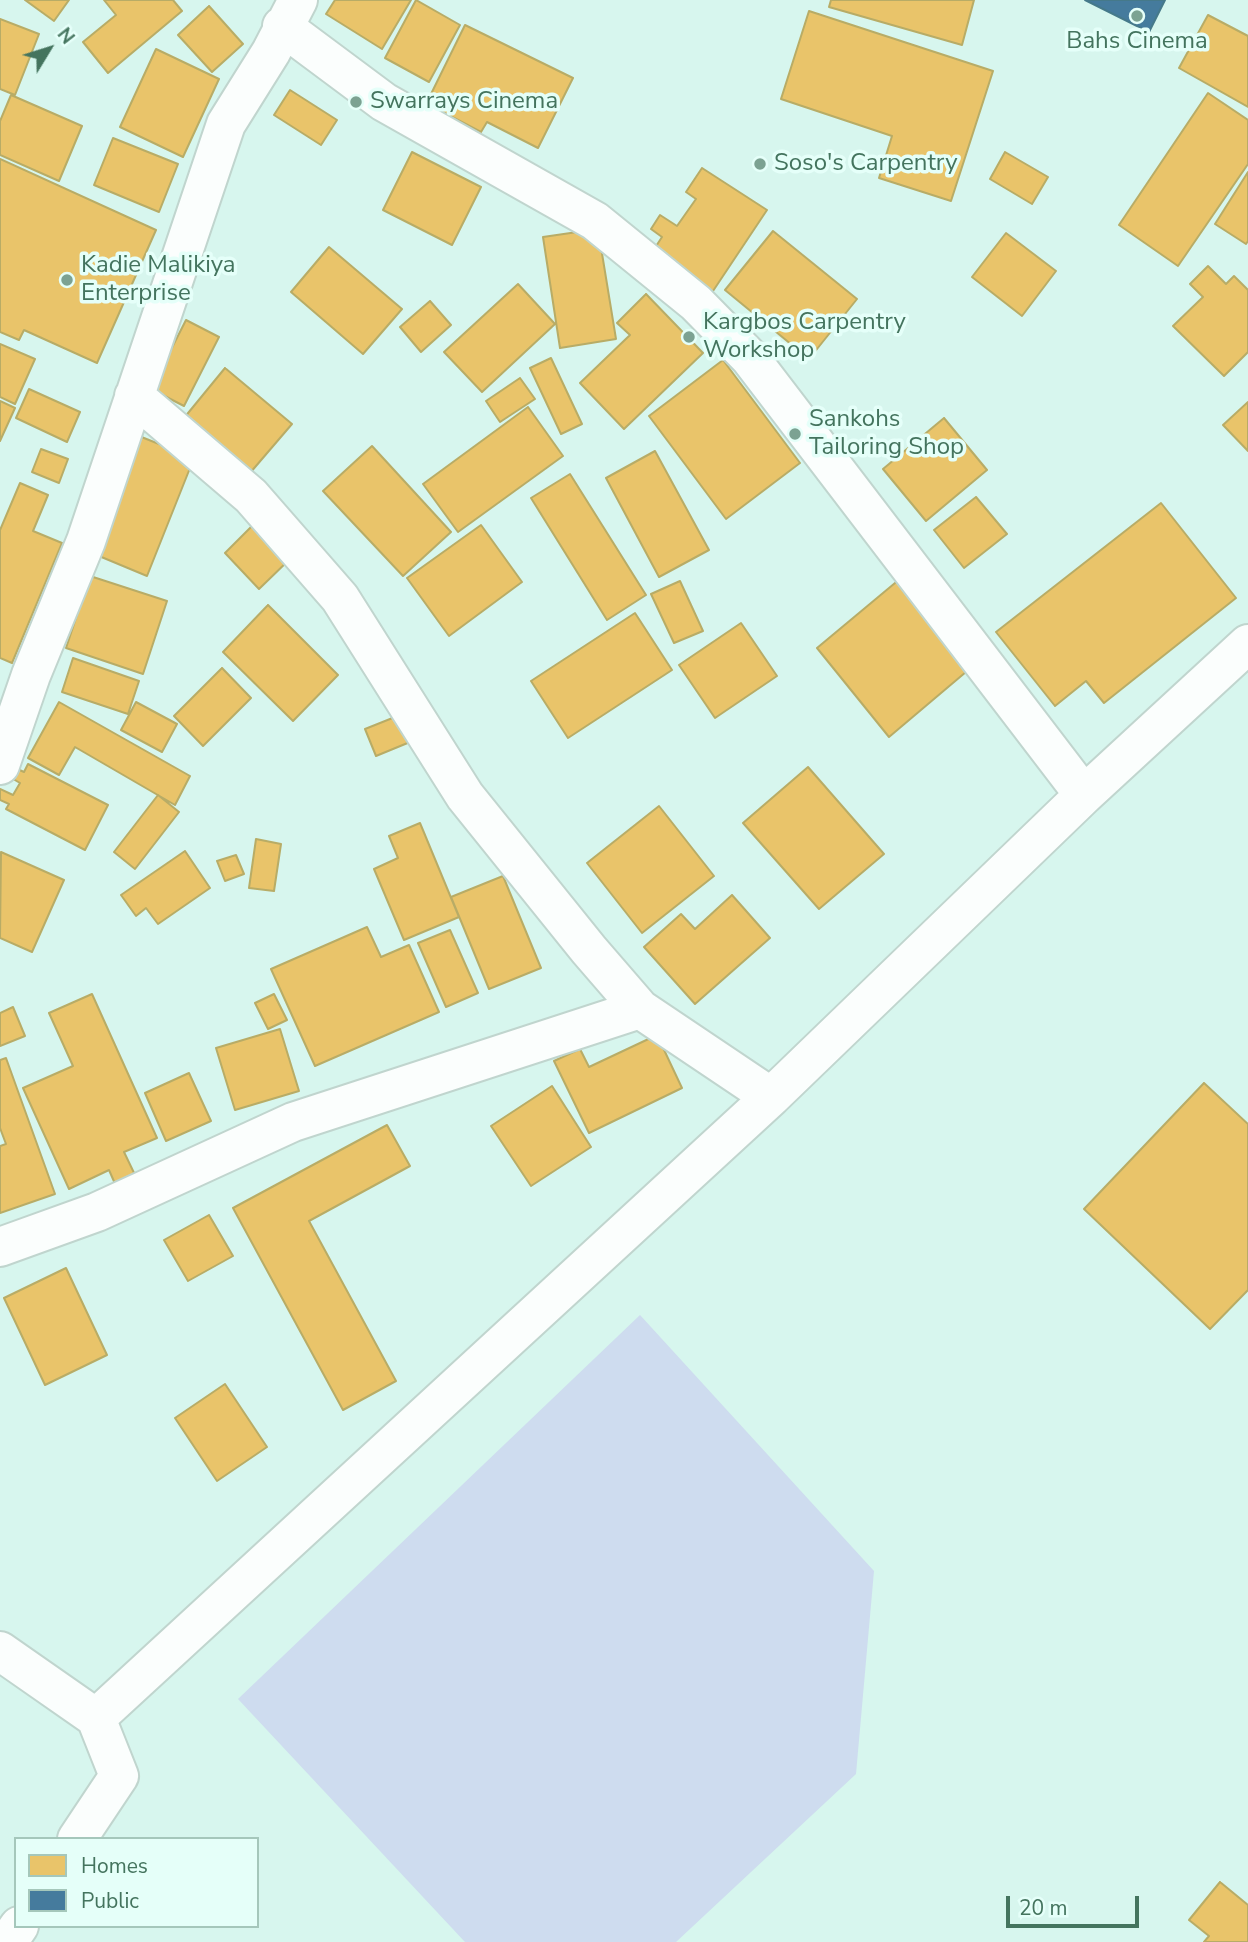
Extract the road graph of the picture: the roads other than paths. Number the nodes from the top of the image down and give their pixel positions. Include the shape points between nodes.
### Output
1 (290, 13) edge
2 (134, 396) junction
3 (1248, 644) edge
4 (0, 765) edge
5 (1084, 795) junction
6 (640, 1009) junction
7 (771, 1097) junction
8 (0, 1247) edge
9 (0, 1651) edge
10 (96, 1718) junction
11 (78, 1837) edge

1 - 2 street via 226,124
1 - 5 street via 384,102 595,221 696,303 750,358
2 - 4 street via 86,541
2 - 6 street via 251,496 340,598 466,796
3 - 5 street
5 - 7 street
6 - 7 street
6 - 8 street via 293,1122 97,1212
7 - 10 street
9 - 10 street
10 - 11 street via 119,1776

